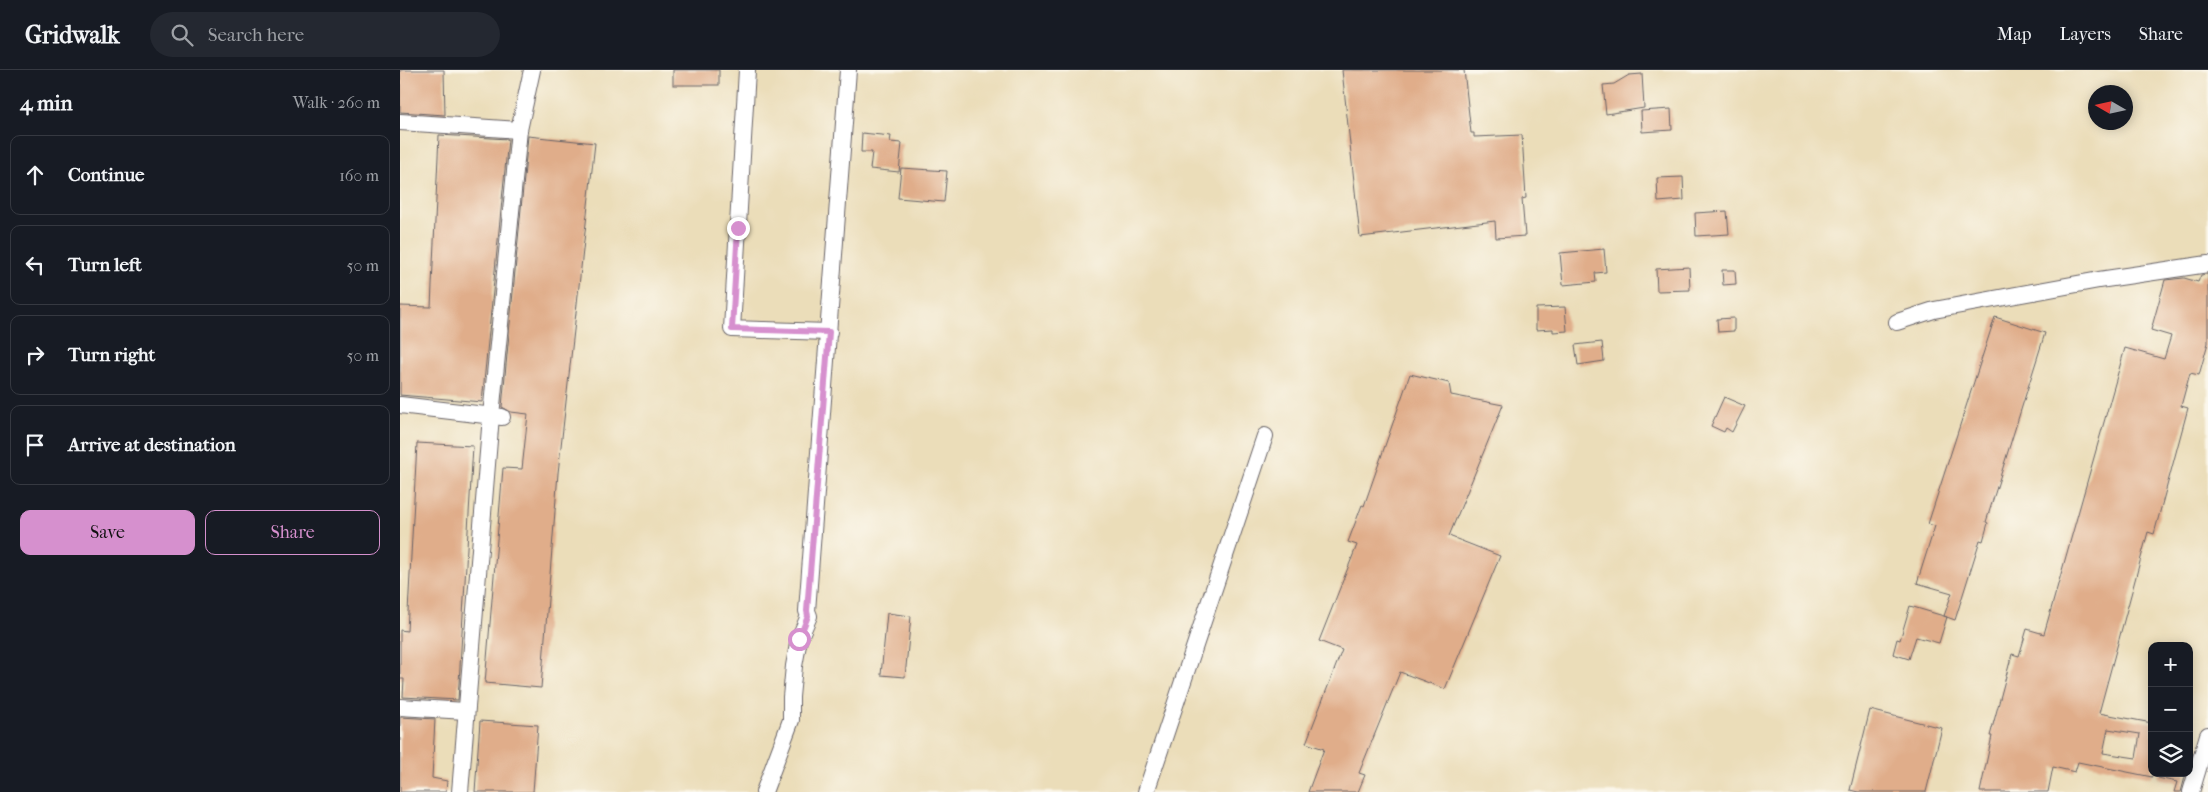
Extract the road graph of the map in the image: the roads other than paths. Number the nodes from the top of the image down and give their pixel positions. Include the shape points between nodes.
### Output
1 (532, 70) edge
2 (747, 70) edge
3 (848, 70) edge
4 (400, 122) edge
5 (519, 130) junction
6 (2208, 264) edge
7 (1897, 322) dead end
8 (829, 332) junction
9 (400, 405) edge
10 (496, 416) junction
11 (1265, 436) dead end
12 (400, 707) edge
13 (466, 711) junction
14 (2208, 737) edge
15 (460, 792) edge
16 (764, 792) edge
17 (1146, 792) edge
18 (2191, 792) edge

1 - 5 street
2 - 8 street via 732,329
3 - 8 street
4 - 5 street
5 - 10 street
6 - 7 street via 1934,310
8 - 16 street via 808,616 798,646 791,720
9 - 10 street
10 - 13 street
11 - 17 street
12 - 13 street
13 - 15 street
14 - 18 street

